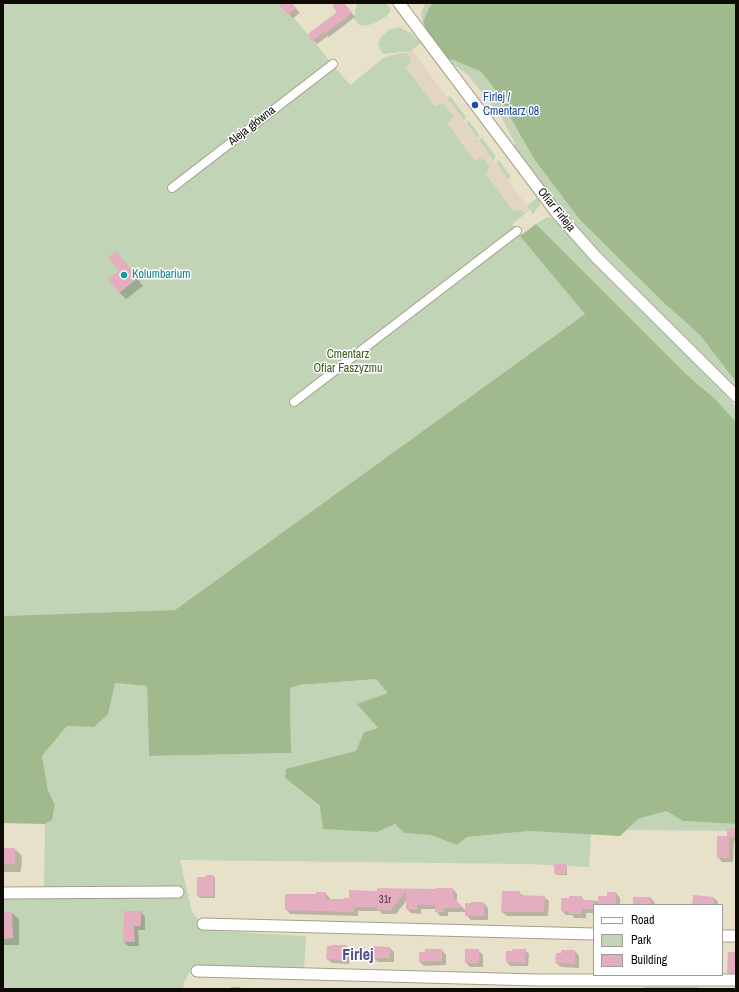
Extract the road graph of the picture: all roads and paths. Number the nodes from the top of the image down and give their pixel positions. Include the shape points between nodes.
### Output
1 (400, 3) edge
2 (333, 64) dead end
3 (172, 188) dead end
4 (517, 231) dead end
5 (736, 396) edge
6 (294, 402) dead end
7 (178, 892) dead end
8 (3, 894) edge
9 (203, 924) dead end
10 (593, 934) edge
11 (723, 936) edge
12 (736, 936) edge
13 (197, 971) dead end
14 (736, 980) edge

1 - 5 street, Ofiar Firleja via 556,212 596,257
2 - 3 street, Aleja główna
4 - 6 street
7 - 8 street
9 - 10 street
11 - 12 street
13 - 14 street via 537,980

